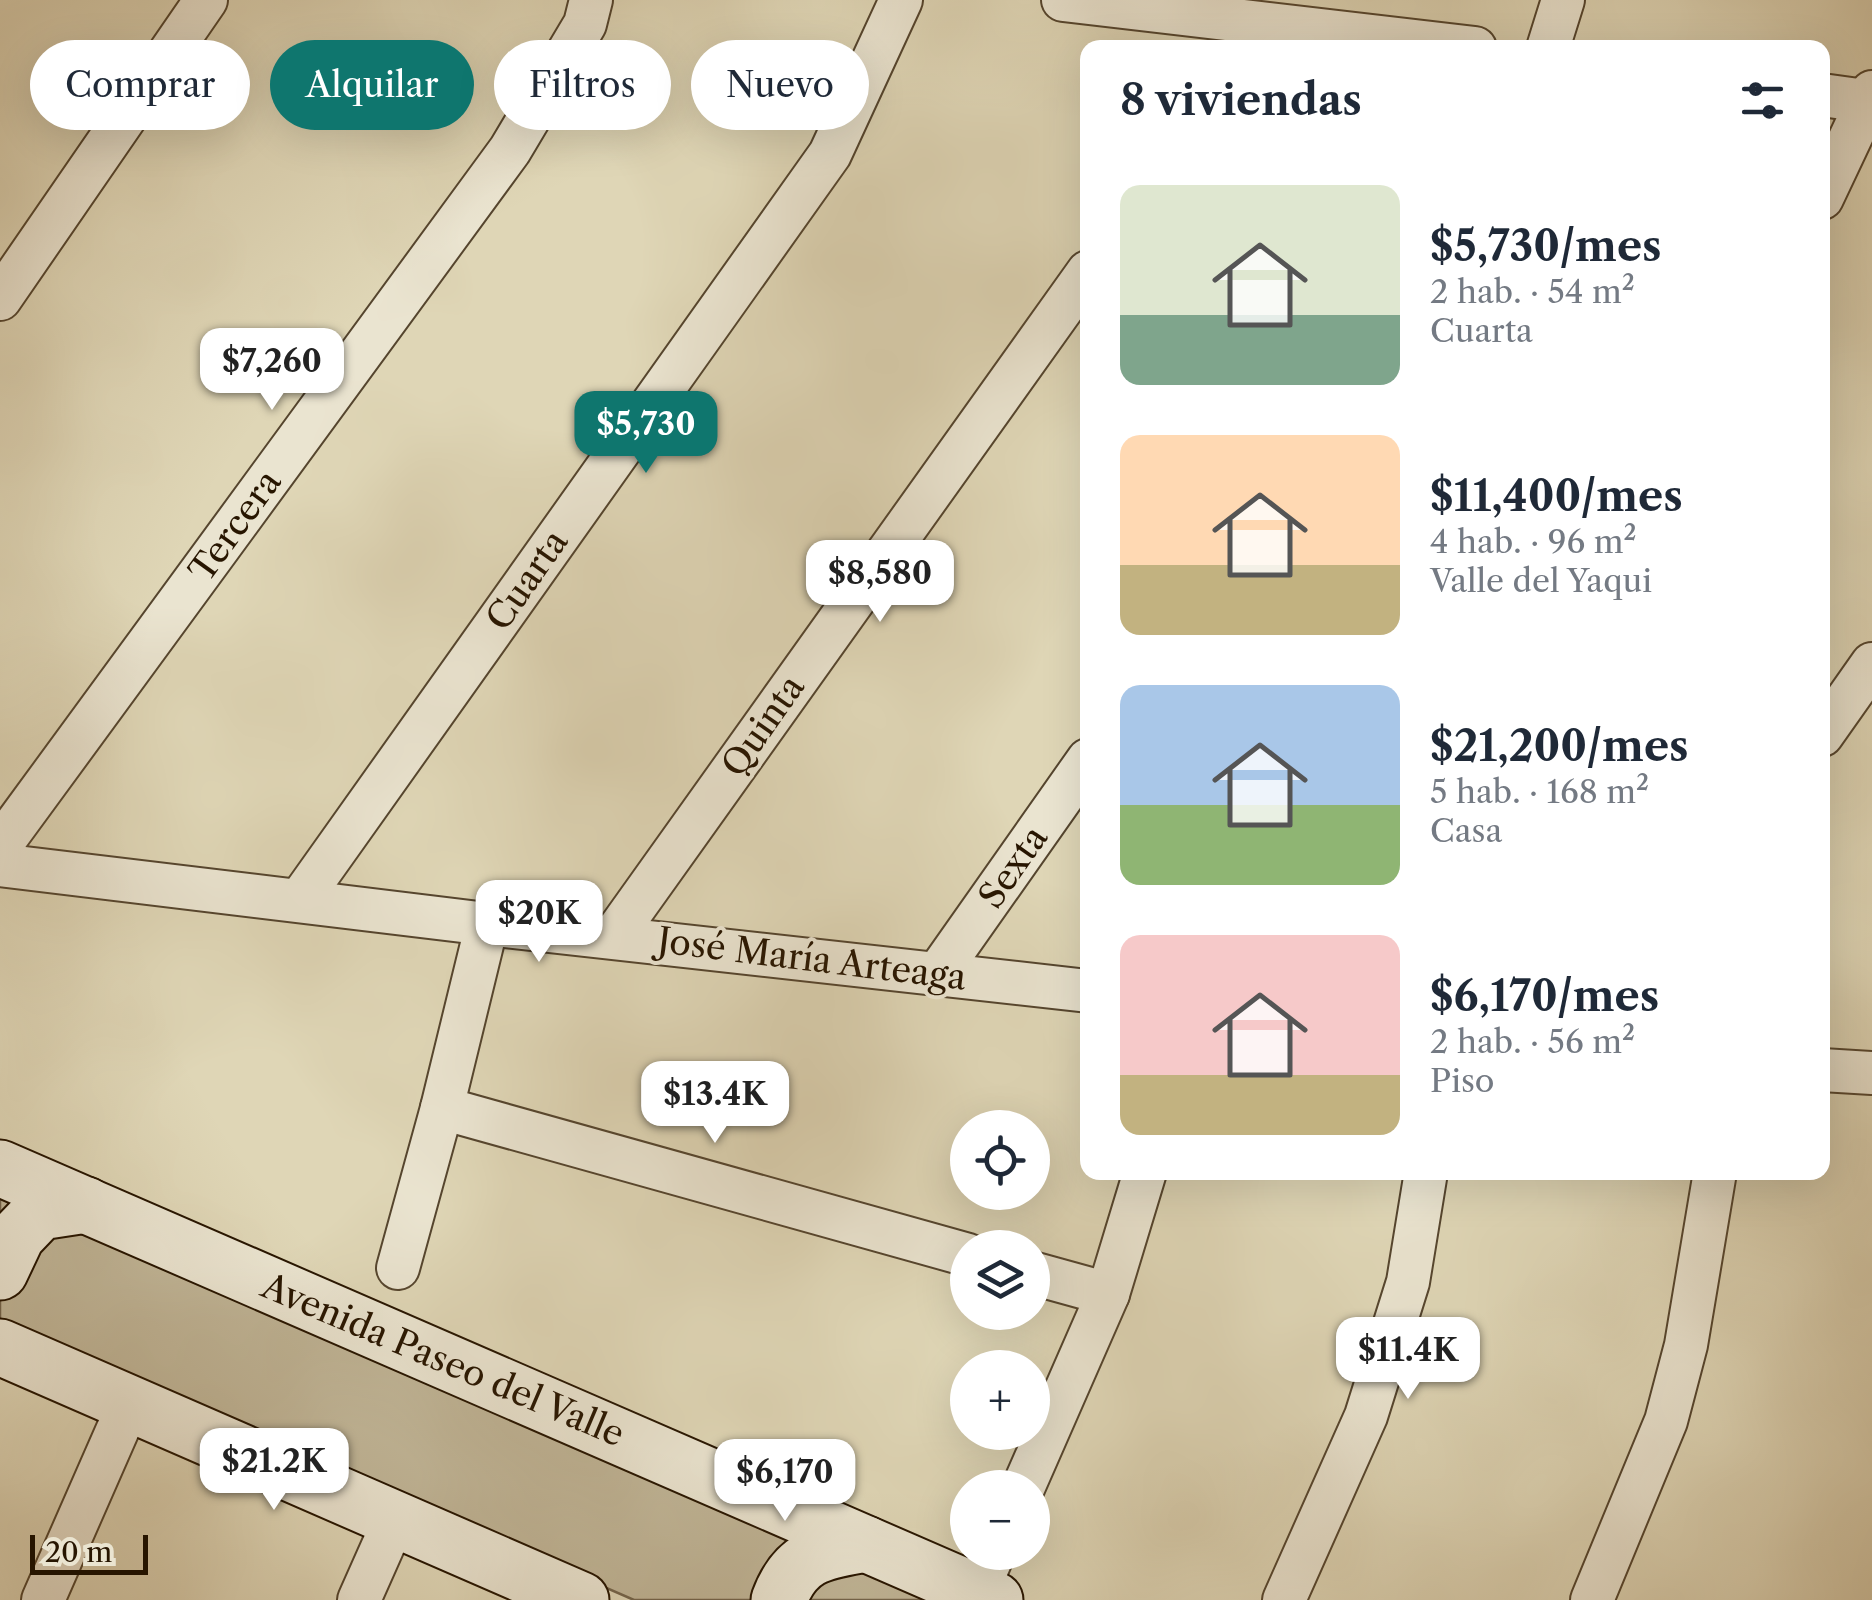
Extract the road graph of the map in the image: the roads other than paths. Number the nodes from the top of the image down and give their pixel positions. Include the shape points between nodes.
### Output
1 (206, 0) edge
2 (591, 0) edge
3 (901, 0) edge
4 (1063, 0) edge
5 (1564, 0) edge
6 (1234, 22) edge
7 (1401, 40) edge
8 (1551, 40) edge
9 (1830, 95) edge
10 (1871, 98) edge
11 (1830, 182) edge
12 (1080, 283) edge
13 (0, 299) edge
14 (1872, 664) edge
15 (1830, 724) edge
16 (1080, 771) edge
17 (0, 846) edge
18 (0, 865) edge
19 (300, 900) junction
20 (487, 924) junction
21 (614, 936) junction
22 (938, 974) junction
23 (1080, 990) edge
24 (1830, 1070) edge
25 (1872, 1073) edge
26 (442, 1108) junction
27 (0, 1168) edge
28 (1143, 1180) edge
29 (1425, 1180) edge
30 (1714, 1180) edge
31 (86, 1206) junction
32 (950, 1250) edge
33 (398, 1268) dead end
34 (0, 1272) edge
35 (1050, 1278) edge
36 (1108, 1294) junction
37 (0, 1348) edge
38 (129, 1404) junction
39 (1030, 1470) edge
40 (395, 1519) junction
41 (866, 1544) junction
42 (989, 1581) edge
43 (44, 1600) edge
44 (359, 1600) edge
45 (581, 1600) edge
46 (780, 1600) edge
47 (1284, 1600) edge
48 (1592, 1600) edge

1 - 13 street
2 - 17 street, Tercera via 585,24 510,150
3 - 19 street, Cuarta via 830,154
4 - 6 street
5 - 8 street
6 - 7 street
9 - 10 street
10 - 11 street
12 - 21 street, Quinta
14 - 15 street
16 - 22 street, Sexta
18 - 19 street, José María Arteaga
19 - 20 street, José María Arteaga
20 - 21 street, José María Arteaga
20 - 26 street
21 - 22 street, José María Arteaga
22 - 23 street, José María Arteaga
24 - 25 street
26 - 32 street
26 - 33 street
27 - 31 street, Avenida Paseo del Valle
28 - 36 street
29 - 47 street via 1408,1282 1366,1416
30 - 48 street via 1666,1421
31 - 34 street via 40,1212 17,1236
31 - 41 street, Avenida Paseo del Valle
35 - 36 street
36 - 39 street
37 - 38 street
38 - 40 street
38 - 43 street
40 - 44 street
40 - 45 street
41 - 42 street, Avenida Paseo del Valle
41 - 46 street via 817,1553 792,1574

